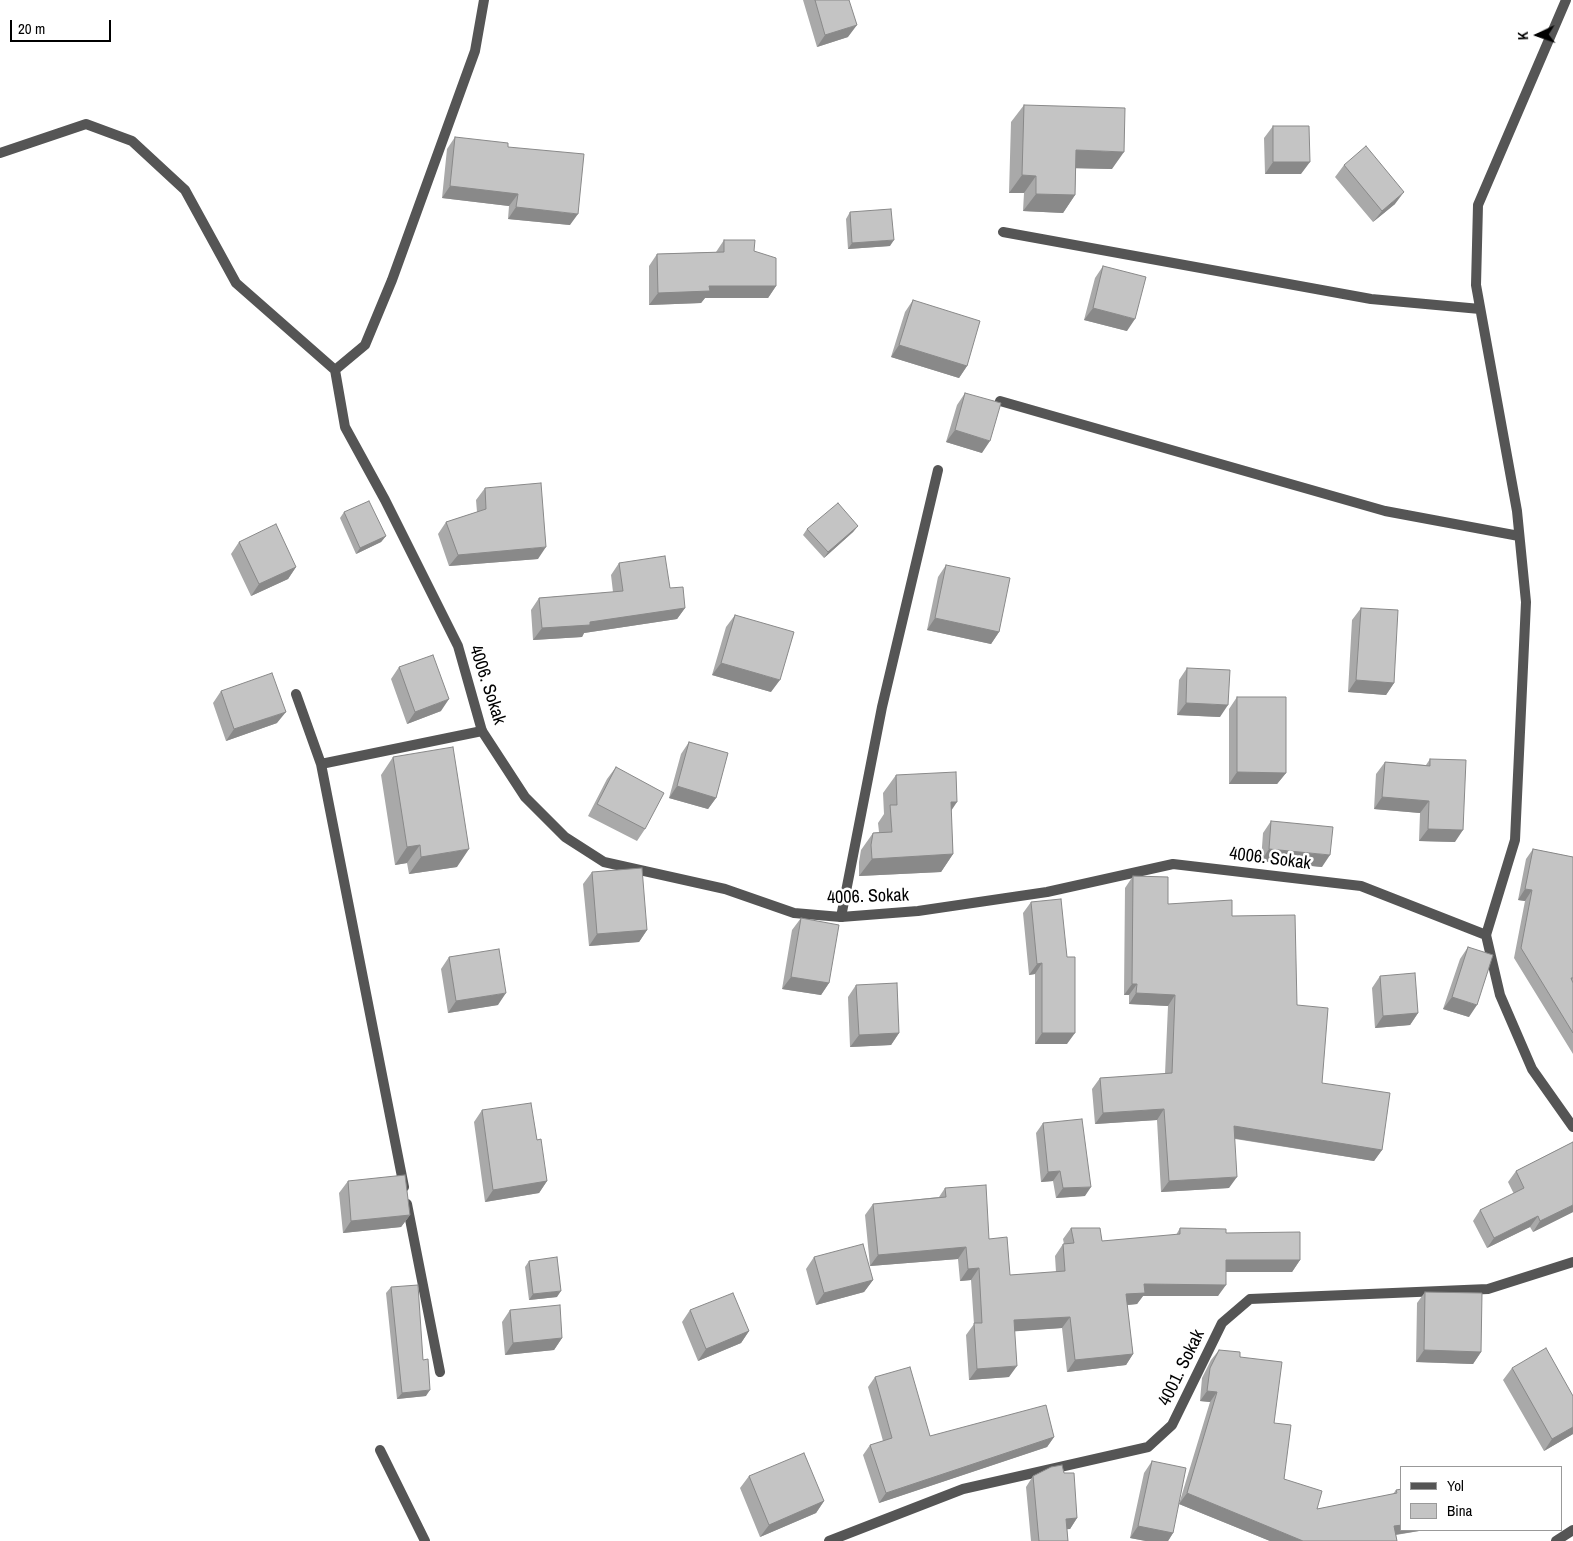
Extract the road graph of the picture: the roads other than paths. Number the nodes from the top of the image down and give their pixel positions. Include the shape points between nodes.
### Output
1 (484, 0) edge
2 (1566, 0) edge
3 (0, 153) edge
4 (1004, 232) dead end
5 (1480, 309) junction
6 (334, 370) junction
7 (1000, 401) edge
8 (938, 470) dead end
9 (1519, 536) junction
10 (296, 694) dead end
11 (482, 731) junction
12 (321, 764) junction
13 (841, 917) junction
14 (1486, 935) junction
15 (1573, 1127) edge
16 (1573, 1262) edge
17 (440, 1372) dead end
18 (380, 1450) dead end
19 (1573, 1530) edge
20 (425, 1541) edge
21 (829, 1541) edge
22 (1556, 1541) edge

1 - 6 street via 475,51 392,280 365,345
2 - 5 street via 1478,205 1476,285
3 - 6 street via 86,124 132,141 185,190 236,283
4 - 5 street via 1371,299
5 - 9 street
6 - 11 street, 4006. Sokak via 345,427 458,646
7 - 9 street via 1385,511
8 - 13 street via 882,707
9 - 14 street via 1526,602 1514,840
10 - 12 street
11 - 12 street
11 - 13 street, 4006. Sokak via 525,797 565,836 604,862 725,889 794,913
12 - 17 street
13 - 14 street, 4006. Sokak via 918,911 1046,892 1173,864 1361,886
14 - 15 street via 1500,995 1532,1069
16 - 21 street, 4001. Sokak via 1488,1289 1250,1299 1222,1323 1172,1425 1148,1447 963,1489
18 - 20 street
19 - 22 street

